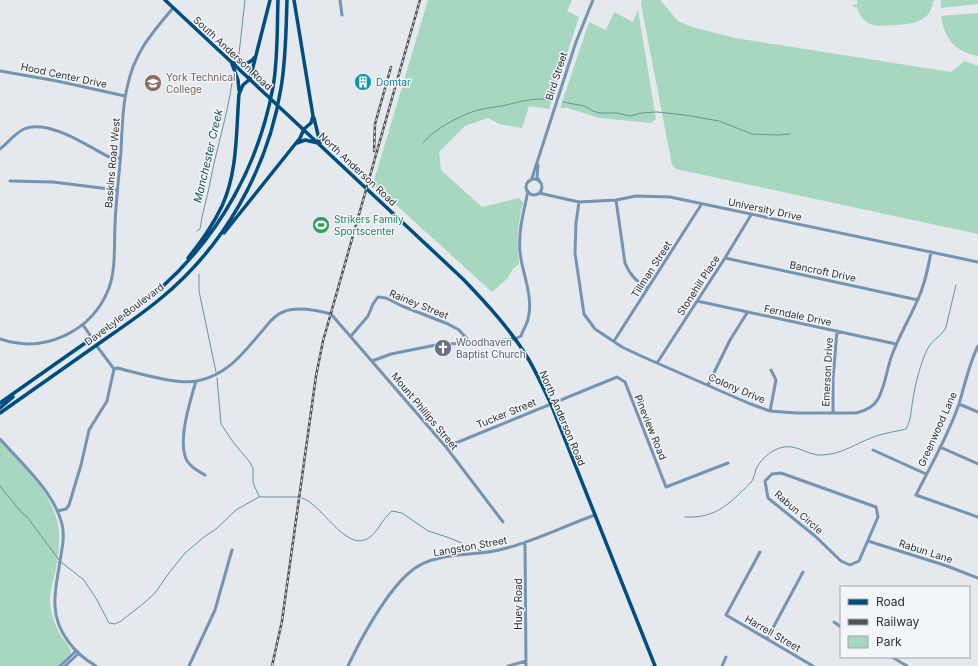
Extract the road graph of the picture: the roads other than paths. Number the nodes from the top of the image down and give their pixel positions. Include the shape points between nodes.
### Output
1 (165, 0) edge
2 (270, 0) edge
3 (278, 0) edge
4 (287, 0) edge
5 (294, 0) edge
6 (340, 0) edge
7 (593, 0) edge
8 (173, 8) junction
9 (342, 15) dead end
10 (257, 53) junction
11 (231, 61) junction
12 (0, 71) edge
13 (250, 79) junction
14 (239, 94) junction
15 (125, 96) junction
16 (273, 102) joint
17 (313, 116) junction
18 (304, 129) junction
19 (296, 143) junction
20 (321, 144) junction
21 (0, 149) edge
22 (120, 158) junction
23 (538, 159) junction
24 (10, 181) dead end
25 (530, 181) junction
26 (540, 181) junction
27 (542, 188) junction
28 (117, 190) junction
29 (528, 191) junction
30 (539, 193) junction
31 (532, 194) junction
32 (547, 195) junction
33 (526, 198) junction
34 (616, 200) junction
35 (578, 202) junction
36 (701, 204) junction
37 (751, 215) junction
38 (931, 252) junction
39 (203, 256) junction
40 (724, 258) junction
41 (978, 262) edge
42 (172, 277) junction
43 (647, 288) junction
44 (918, 300) junction
45 (697, 301) junction
46 (747, 313) junction
47 (83, 325) junction
48 (837, 331) junction
49 (351, 336) junction
50 (92, 338) junction
51 (0, 339) edge
52 (515, 339) junction
53 (614, 341) junction
54 (471, 343) junction
55 (896, 344) junction
56 (96, 345) junction
57 (978, 346) edge
58 (372, 361) junction
59 (657, 363) junction
60 (114, 369) junction
61 (771, 370) dead end
62 (617, 377) joint
63 (196, 382) junction
64 (29, 383) junction
65 (708, 385) junction
66 (0, 403) edge
67 (551, 404) junction
68 (959, 404) junction
69 (0, 408) edge
70 (770, 411) junction
71 (978, 412) edge
72 (0, 413) edge
73 (833, 413) junction
74 (0, 439) edge
75 (446, 447) junction
76 (940, 447) junction
77 (873, 450) dead end
78 (728, 463) dead end
79 (978, 464) edge
80 (926, 474) junction
81 (205, 475) dead end
82 (57, 511) junction
83 (595, 515) junction
84 (978, 517) edge
85 (503, 522) dead end
86 (868, 541) junction
87 (525, 542) junction
88 (232, 550) dead end
89 (760, 552) dead end
90 (803, 572) dead end
91 (978, 578) edge
92 (834, 622) dead end
93 (840, 625) edge
94 (767, 639) junction
95 (77, 652) junction
96 (726, 657) dead end
97 (894, 658) edge
98 (526, 662) junction
99 (60, 666) edge
100 (65, 666) edge
101 (96, 666) edge
102 (189, 666) edge
103 (348, 666) edge
104 (508, 666) edge
105 (526, 666) edge
106 (655, 666) edge
107 (722, 666) edge
108 (813, 666) edge
109 (907, 666) edge

1 - 8 main road, South Anderson Road
2 - 10 main road
3 - 42 main road, Dave Lyle Boulevard via 273,86 255,152 234,197 206,239
4 - 39 main road, Dave Lyle Boulevard via 285,56 280,92 265,150 228,224
5 - 17 main road
6 - 9 street
7 - 23 street, Bird Street via 576,42
8 - 11 main road, South Anderson Road
8 - 15 street, Baskins Road West via 141,49 132,69
10 - 11 main road via 248,63
10 - 13 main road
11 - 13 main road, South Anderson Road
11 - 14 main road via 238,80
12 - 15 street, Hood Center Drive
13 - 14 main road via 243,85
13 - 16 main road, South Anderson Road
14 - 42 main road via 233,168 226,197 207,232
15 - 22 street, Baskins Road West
16 - 18 main road, North Anderson Road
17 - 18 main road via 312,123
17 - 20 main road
18 - 19 main road
18 - 20 main road, North Anderson Road
19 - 20 main road via 309,141
19 - 39 main road
20 - 52 main road, North Anderson Road via 464,279
21 - 22 street via 25,129 51,128 105,155
22 - 28 street, Baskins Road West
23 - 25 street, Bird Street
23 - 26 street, Bird Street via 537,177
24 - 28 street via 53,182
25 - 26 street
25 - 29 street, Bird Street via 527,184
26 - 27 street, Bird Street
27 - 30 street
27 - 32 street
28 - 47 street, Baskins Road West via 112,278 102,302
29 - 31 street
29 - 33 street, Bird Street
30 - 31 street
30 - 32 street, University Drive
31 - 33 street
32 - 35 street, University Drive
33 - 52 street, Bird Street via 520,240 529,301 528,318 521,336
34 - 35 street, University Drive
34 - 36 street, University Drive via 636,196 658,196
34 - 43 street via 625,263 635,280
35 - 53 street, Colony Drive via 575,253 584,314 595,329
36 - 37 street, University Drive
36 - 43 street, Tillman Street
37 - 38 street, University Drive
37 - 40 street, Stonehill Place
38 - 41 street, University Drive
38 - 44 street, Colony Drive
39 - 56 main road, Dave Lyle Boulevard via 160,299
40 - 44 street, Bancroft Drive
40 - 45 street, Stonehill Place
42 - 50 main road, Dave Lyle Boulevard via 152,295
43 - 53 street, Tillman Street
44 - 55 street, Colony Drive
45 - 46 street, Ferndale Drive
45 - 59 street, Stonehill Place
46 - 48 street, Ferndale Drive
46 - 65 street via 725,349
47 - 50 street
47 - 51 street, Baskins Road West via 45,343 23,344
48 - 55 street, Ferndale Drive
48 - 73 street, Emerson Drive
49 - 54 street, Rainey Street via 368,316 378,297 448,324 459,330
49 - 58 street, Mount Phillips Street
49 - 63 street, Mount Phillips Street via 331,314 305,310 282,312 272,319 234,363 218,374
50 - 64 main road, Dave Lyle Boulevard
52 - 54 street
52 - 67 main road, North Anderson Road
53 - 59 street, Colony Drive
54 - 58 street via 413,349
55 - 73 street, Colony Drive via 879,398 873,406 856,413
56 - 60 street
56 - 72 main road, Dave Lyle Boulevard
57 - 68 street, Greenwood Lane
58 - 75 street, Mount Phillips Street
59 - 65 street, Colony Drive
60 - 63 street via 169,380
60 - 82 street via 107,401 89,430 69,505 66,509
61 - 70 street via 776,380
62 - 67 street, Tucker Street
62 - 78 street, Pineview Road via 625,382 666,487
63 - 81 street via 183,444 185,458 196,470
64 - 66 main road, Dave Lyle Boulevard
64 - 69 main road
65 - 70 street, Colony Drive
67 - 75 street, Tucker Street
67 - 83 main road, North Anderson Road
68 - 71 street
68 - 76 street, Greenwood Lane
70 - 73 street, Colony Drive
74 - 82 street via 43,488
75 - 85 street, Mount Phillips Street
76 - 79 street
76 - 80 street, Greenwood Lane
77 - 80 street
80 - 84 street, Greenwood Lane via 916,495
82 - 95 street via 62,524 63,540 54,599 55,614 63,632
83 - 87 street, Langston Street
83 - 106 main road, North Anderson Road
86 - 86 street, Rabun Circle via 859,561 850,564 841,561 768,498 765,481 772,474 781,473 876,507 878,517
86 - 91 street, Rabun Lane
87 - 98 street, Huey Road
87 - 103 street, Langston Street via 486,552 439,558 411,571 395,588 377,615
88 - 102 street via 215,610
89 - 94 street, Harrell Street via 726,615
90 - 94 street
92 - 93 street
94 - 108 street, Harrell Street
95 - 99 street
95 - 100 street
95 - 101 street
96 - 107 street
97 - 109 street
98 - 104 street
98 - 105 street, Huey Road

